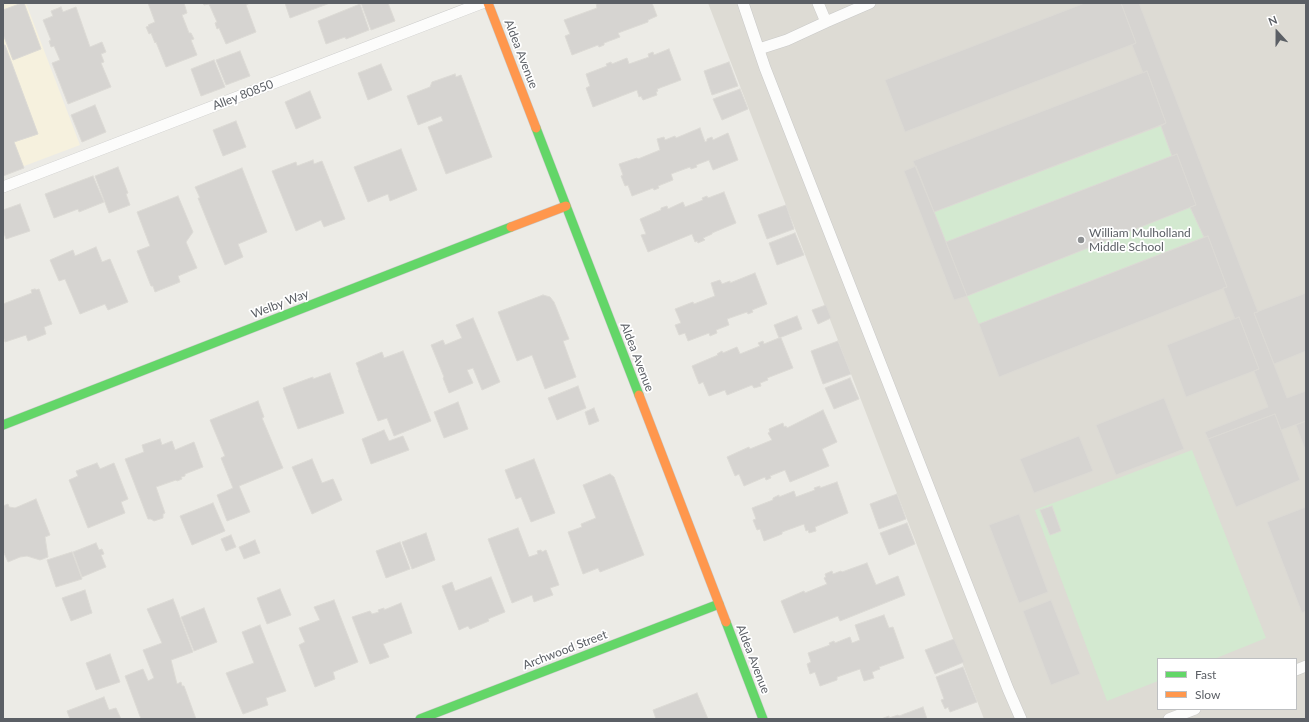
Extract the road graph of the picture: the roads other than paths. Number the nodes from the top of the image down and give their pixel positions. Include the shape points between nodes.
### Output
1 (482, 3) edge
2 (488, 3) edge
3 (743, 3) edge
4 (818, 3) edge
5 (870, 3) edge
6 (826, 22) junction
7 (759, 49) junction
8 (3, 187) edge
9 (566, 206) junction
10 (3, 425) edge
11 (719, 604) junction
12 (1192, 710) edge
13 (420, 719) edge
14 (763, 719) edge
15 (1022, 719) edge
16 (1169, 719) edge

1 - 8 lane, Alley 80850
2 - 9 street, Aldea Avenue
3 - 7 lane
4 - 6 lane
5 - 6 lane
6 - 7 lane via 787,40
7 - 15 lane via 955,554
9 - 10 street, Welby Way
9 - 11 street, Aldea Avenue
11 - 13 street, Archwood Street
11 - 14 street, Aldea Avenue
12 - 16 lane

